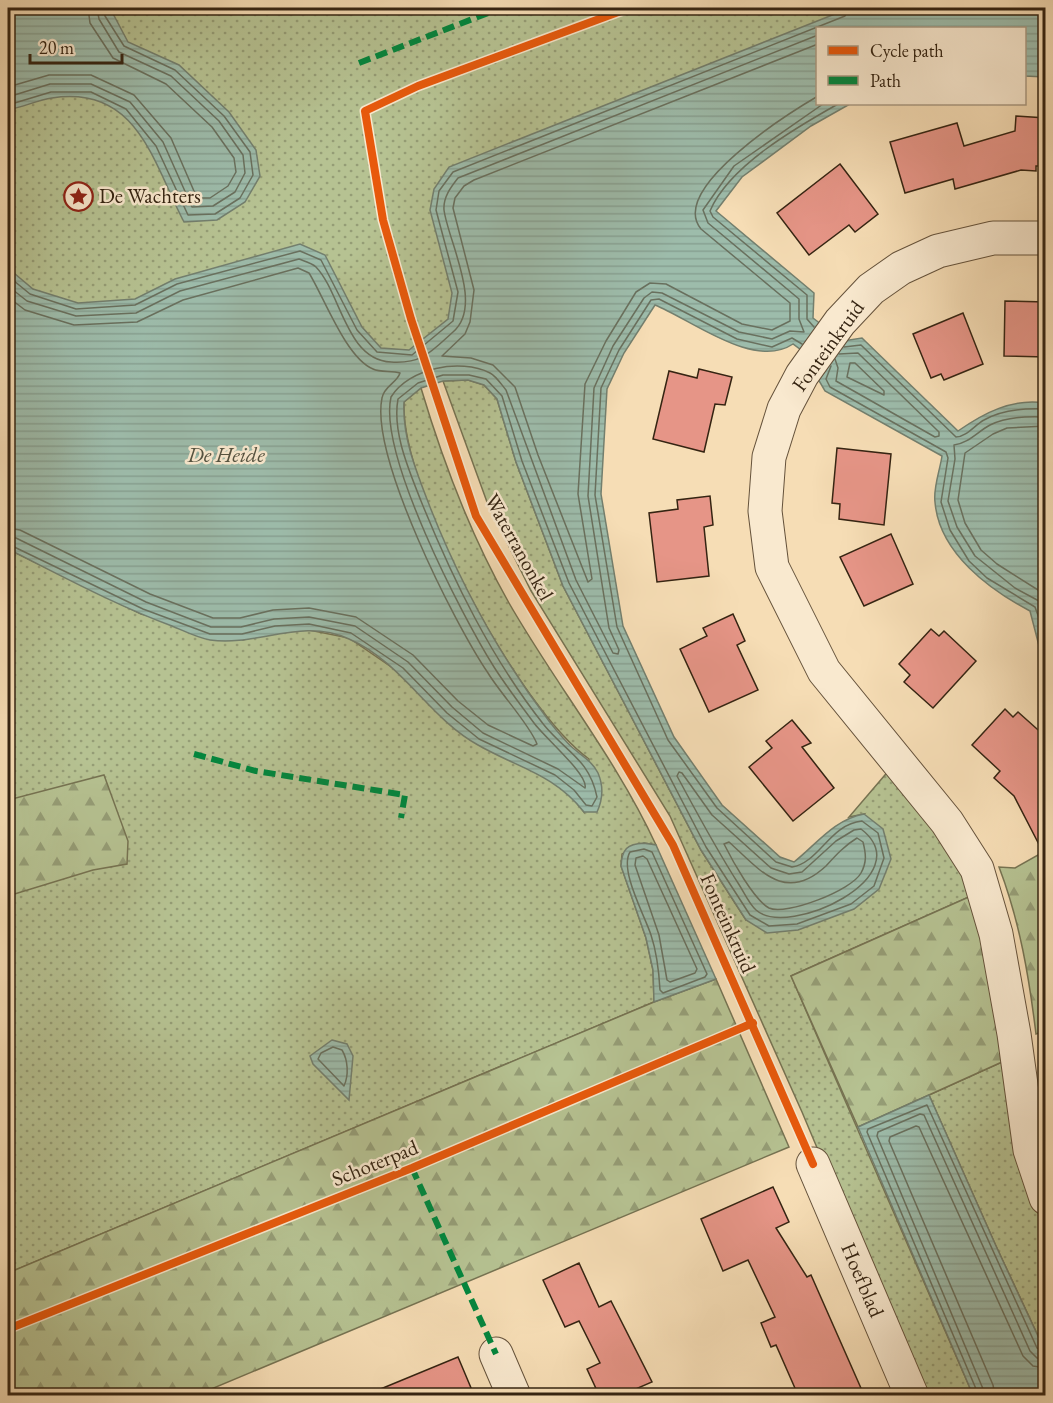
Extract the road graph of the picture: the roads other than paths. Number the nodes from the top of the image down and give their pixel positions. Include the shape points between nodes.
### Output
1 (1046, 238) edge
2 (813, 1164) dead end
3 (1046, 1198) edge
4 (496, 1354) dead end
5 (514, 1395) edge
6 (912, 1395) edge

1 - 3 street, Fonteinkruid via 993,238 938,251 901,268 871,289 840,322 802,375 784,409 769,457 765,511 772,567 825,671 947,822 976,869 996,934 1030,1150
2 - 6 street, Hoefblad
4 - 5 street

